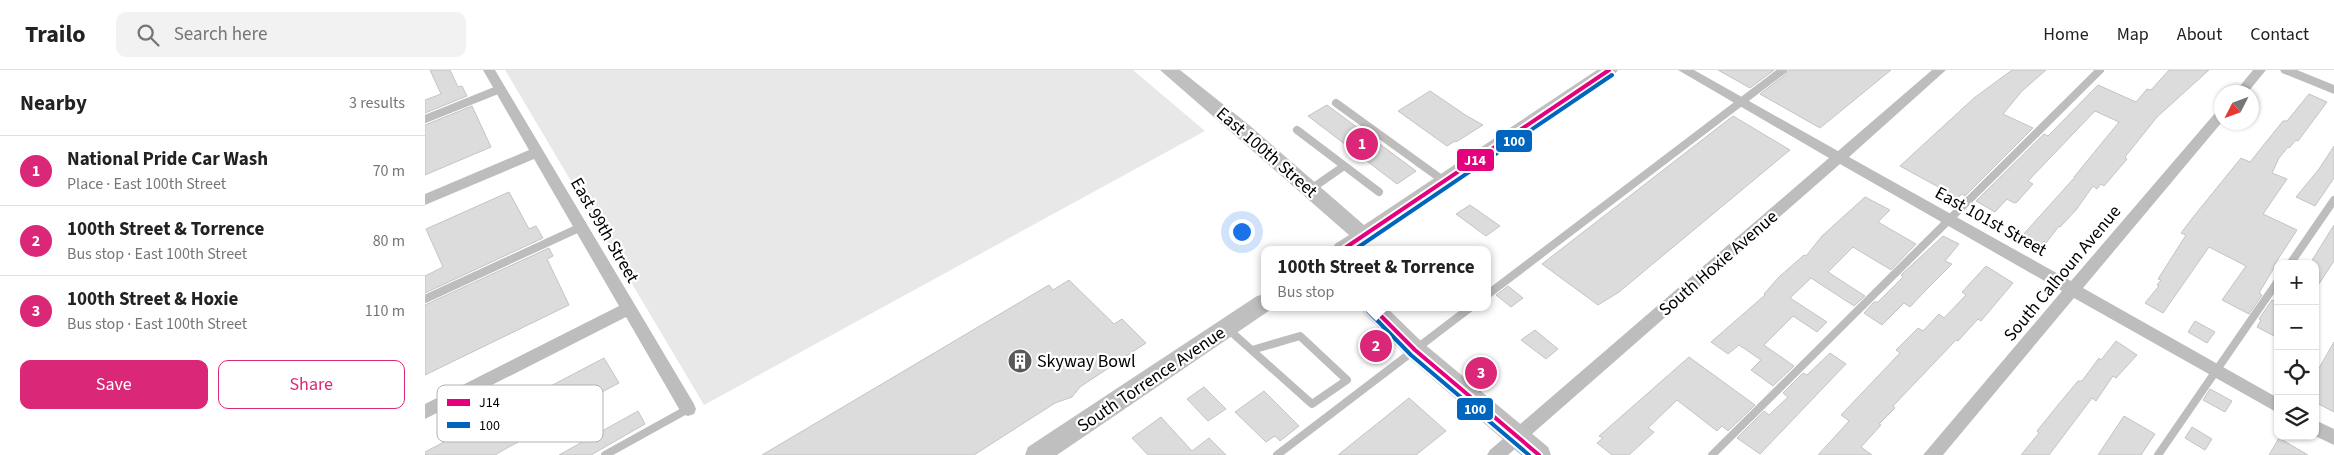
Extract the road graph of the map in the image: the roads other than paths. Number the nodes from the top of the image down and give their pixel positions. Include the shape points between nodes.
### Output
1 (489, 70) edge
2 (1169, 70) edge
3 (1609, 70) edge
4 (1684, 70) edge
5 (1783, 70) edge
6 (1940, 70) edge
7 (2100, 70) edge
8 (2260, 70) edge
9 (2287, 70) edge
10 (2247, 85) edge
11 (500, 89) junction
12 (2334, 90) edge
13 (1741, 102) junction
14 (1336, 103) dead end
15 (425, 119) edge
16 (2214, 123) edge
17 (1297, 130) dead end
18 (537, 152) junction
19 (1839, 158) junction
20 (1344, 166) junction
21 (1444, 181) junction
22 (1311, 189) junction
23 (1379, 192) dead end
24 (425, 200) edge
25 (2334, 200) edge
26 (1949, 220) junction
27 (581, 227) junction
28 (1363, 235) junction
29 (1348, 246) edge
30 (2293, 260) edge
31 (2274, 287) edge
32 (2072, 290) junction
33 (1491, 292) edge
34 (425, 299) edge
35 (1261, 305) edge
36 (629, 308) junction
37 (1376, 311) edge
38 (1466, 311) edge
39 (1227, 327) junction
40 (1252, 350) junction
41 (1415, 350) junction
42 (2216, 371) junction
43 (478, 385) edge
44 (2274, 404) edge
45 (437, 406) edge
46 (688, 408) joint
47 (425, 412) edge
48 (2319, 429) edge
49 (1517, 436) junction
50 (2334, 438) edge
51 (605, 455) edge
52 (1037, 455) edge
53 (1277, 455) edge
54 (1496, 455) edge
55 (1539, 455) edge
56 (1712, 455) edge
57 (1932, 455) edge
58 (2157, 455) edge

1 - 11 street, East 99th Street
2 - 22 main road, East 100th Street
3 - 21 main road
4 - 13 street, East 101st Street
5 - 13 lane
6 - 19 street, South Hoxie Avenue
7 - 26 lane
8 - 10 street
9 - 12 street
11 - 15 lane
11 - 18 street, East 99th Street
13 - 19 street, East 101st Street
13 - 33 lane
14 - 21 lane
16 - 32 street, South Calhoun Avenue
17 - 20 lane
18 - 24 street
18 - 27 street, East 99th Street
19 - 26 street, East 101st Street
19 - 49 street, South Hoxie Avenue
20 - 22 lane
20 - 23 lane
21 - 28 main road
22 - 28 main road, East 100th Street
25 - 30 lane
26 - 32 street, East 101st Street
26 - 56 lane
27 - 34 lane
27 - 36 street, East 99th Street
28 - 29 main road
31 - 42 lane
32 - 42 street, East 101st Street
32 - 57 street, South Calhoun Avenue
35 - 39 main road, South Torrence Avenue
36 - 43 street
36 - 46 street, East 99th Street
37 - 41 main road
38 - 41 lane
39 - 40 lane
39 - 52 main road, South Torrence Avenue
40 - 40 lane via 1312,404 1347,380 1300,336
41 - 49 main road
41 - 53 lane
42 - 44 street, East 101st Street
42 - 58 lane
45 - 47 street
46 - 51 lane
48 - 50 street
49 - 54 street, South Hoxie Avenue
49 - 55 main road

